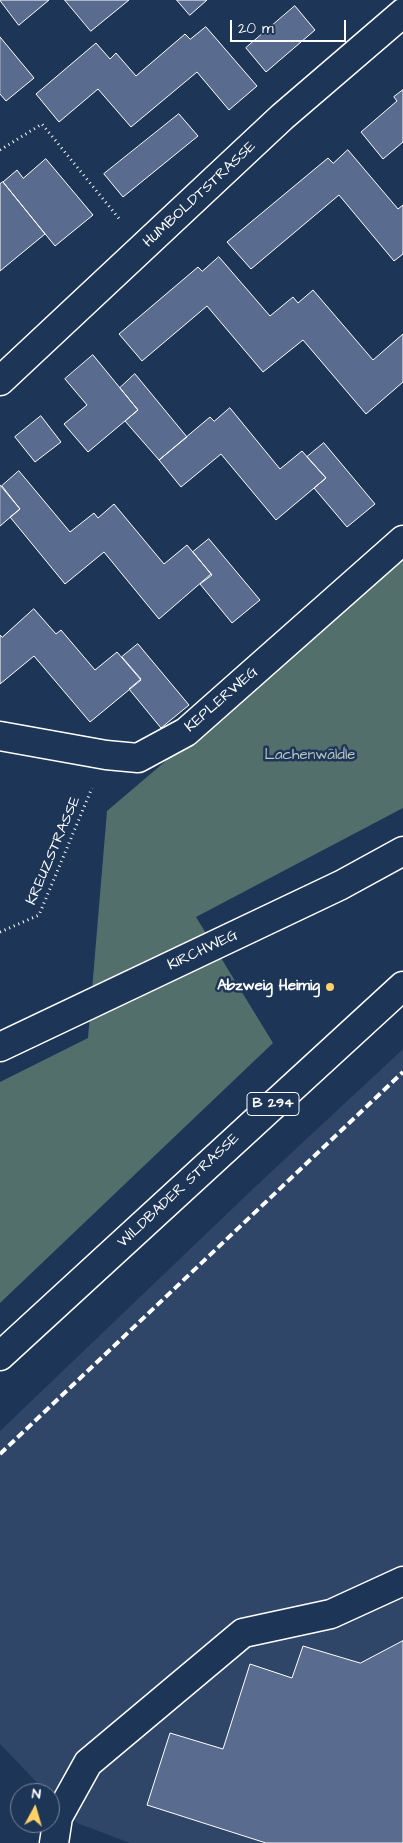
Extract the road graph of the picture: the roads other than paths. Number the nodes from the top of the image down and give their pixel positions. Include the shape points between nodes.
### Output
1 (403, 13) edge
2 (0, 381) edge
3 (403, 540) edge
4 (0, 736) edge
5 (403, 851) edge
6 (403, 986) edge
7 (0, 1047) edge
8 (0, 1356) edge
9 (403, 1581) edge
10 (54, 1843) edge

1 - 2 street, HUMBOLDTSTRASSE via 282,117
3 - 4 street, KEPLERWEG via 186,732 138,758
5 - 7 street, KIRCHWEG via 341,885
6 - 8 street, WILDBADER STRASSE / B 294
9 - 10 street via 331,1614 243,1633 88,1763 58,1817

